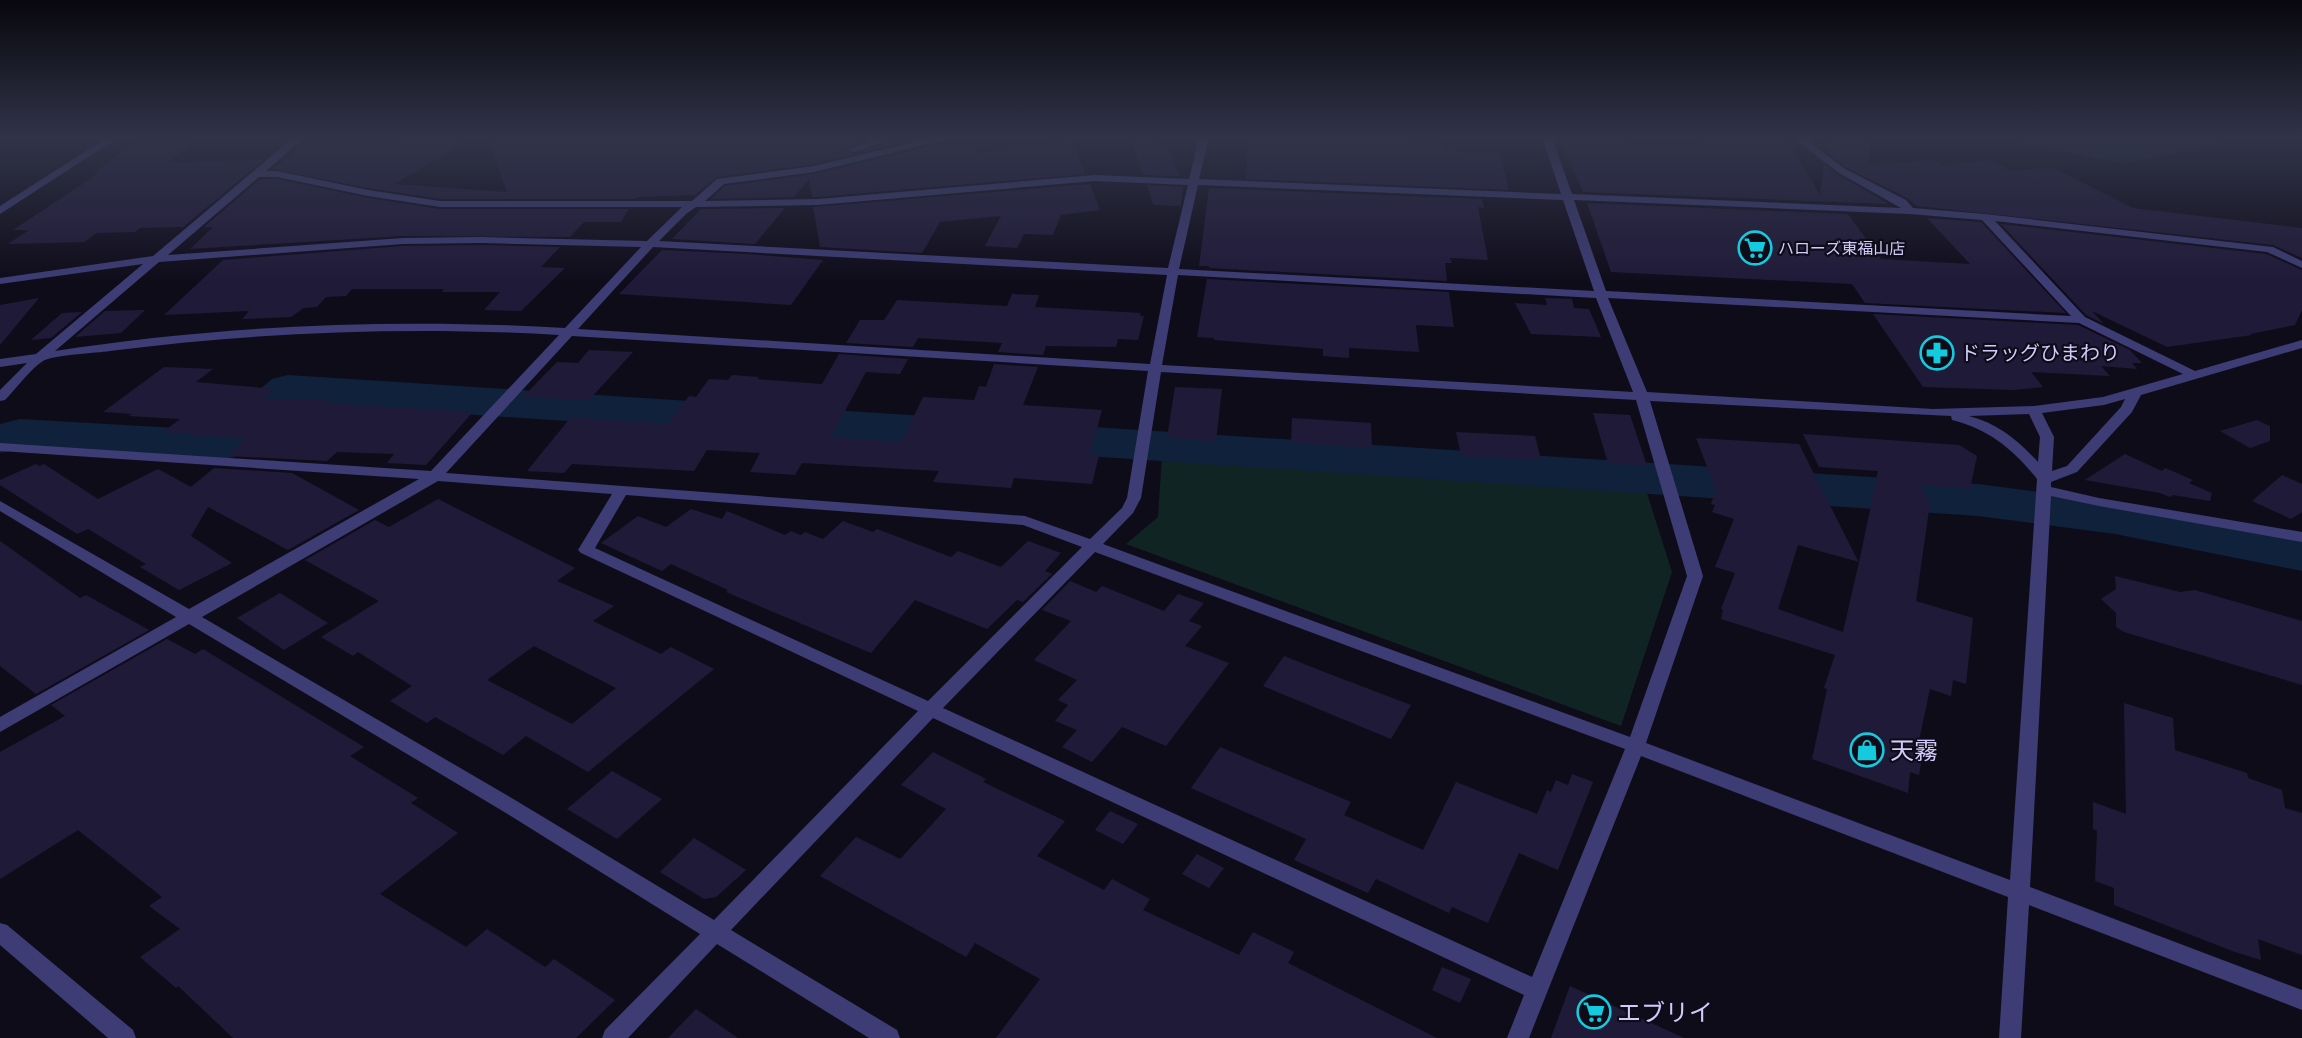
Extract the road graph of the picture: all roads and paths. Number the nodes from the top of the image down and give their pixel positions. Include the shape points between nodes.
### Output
1 (39, 185) edge
2 (242, 185) edge
3 (332, 185) edge
4 (716, 185) edge
5 (1009, 185) edge
6 (1194, 185) edge
7 (1275, 185) edge
8 (1564, 185) edge
9 (1870, 185) edge
10 (1568, 198) junction
11 (694, 204) junction
12 (0, 211) edge
13 (1910, 211) junction
14 (1985, 217) junction
15 (650, 244) junction
16 (153, 259) junction
17 (2302, 266) edge
18 (1173, 272) junction
19 (0, 281) edge
20 (1600, 295) junction
21 (2081, 320) junction
22 (569, 332) junction
23 (2302, 344) edge
24 (41, 356) junction
25 (0, 363) edge
26 (1155, 368) junction
27 (2196, 376) junction
28 (2135, 393) junction
29 (0, 397) edge
30 (1642, 397) junction
31 (2034, 410) junction
32 (1933, 413) junction
33 (0, 447) edge
34 (435, 476) junction
35 (621, 491) junction
36 (2044, 497) junction
37 (0, 505) edge
38 (2302, 537) edge
39 (1092, 546) junction
40 (189, 617) junction
41 (931, 710) junction
42 (0, 725) edge
43 (1636, 746) junction
44 (2020, 894) junction
45 (0, 932) edge
46 (715, 933) junction
47 (1536, 990) junction
48 (2302, 1000) edge
49 (125, 1038) edge
50 (614, 1038) edge
51 (890, 1038) edge
52 (1518, 1038) edge
53 (2010, 1038) edge

1 - 12 street
2 - 16 street
3 - 11 street via 440,204
4 - 11 street
5 - 11 street via 818,202
6 - 18 street
7 - 10 street
8 - 10 street
9 - 13 street via 1902,202
10 - 13 street
10 - 20 street
11 - 15 street
13 - 14 street
14 - 17 street via 2269,249
14 - 21 street
15 - 16 street via 402,241
15 - 18 street
15 - 22 street
16 - 19 street
16 - 24 street
18 - 20 street
18 - 26 street
20 - 21 street
20 - 30 street
21 - 27 street
22 - 24 street via 474,326 375,327 159,342
22 - 26 street
22 - 34 street
23 - 27 street
24 - 25 street
24 - 29 street
26 - 30 street
26 - 39 street via 1134,498 1128,510
27 - 28 street
28 - 31 street
28 - 36 street via 2127,409
30 - 32 street
30 - 43 street via 1695,576
31 - 32 street
31 - 36 street via 2047,436
32 - 36 street via 1992,428 2012,442 2028,457
33 - 34 street
34 - 35 street
34 - 40 street
35 - 39 street via 1025,521
35 - 41 street via 586,550
36 - 38 street
36 - 44 street
37 - 40 street
39 - 41 street
39 - 43 street
40 - 42 street
40 - 46 street via 498,799
41 - 46 street
41 - 47 street
43 - 44 street
43 - 47 street
44 - 48 street
44 - 53 street
45 - 49 street
46 - 50 street
46 - 51 street
47 - 52 street

